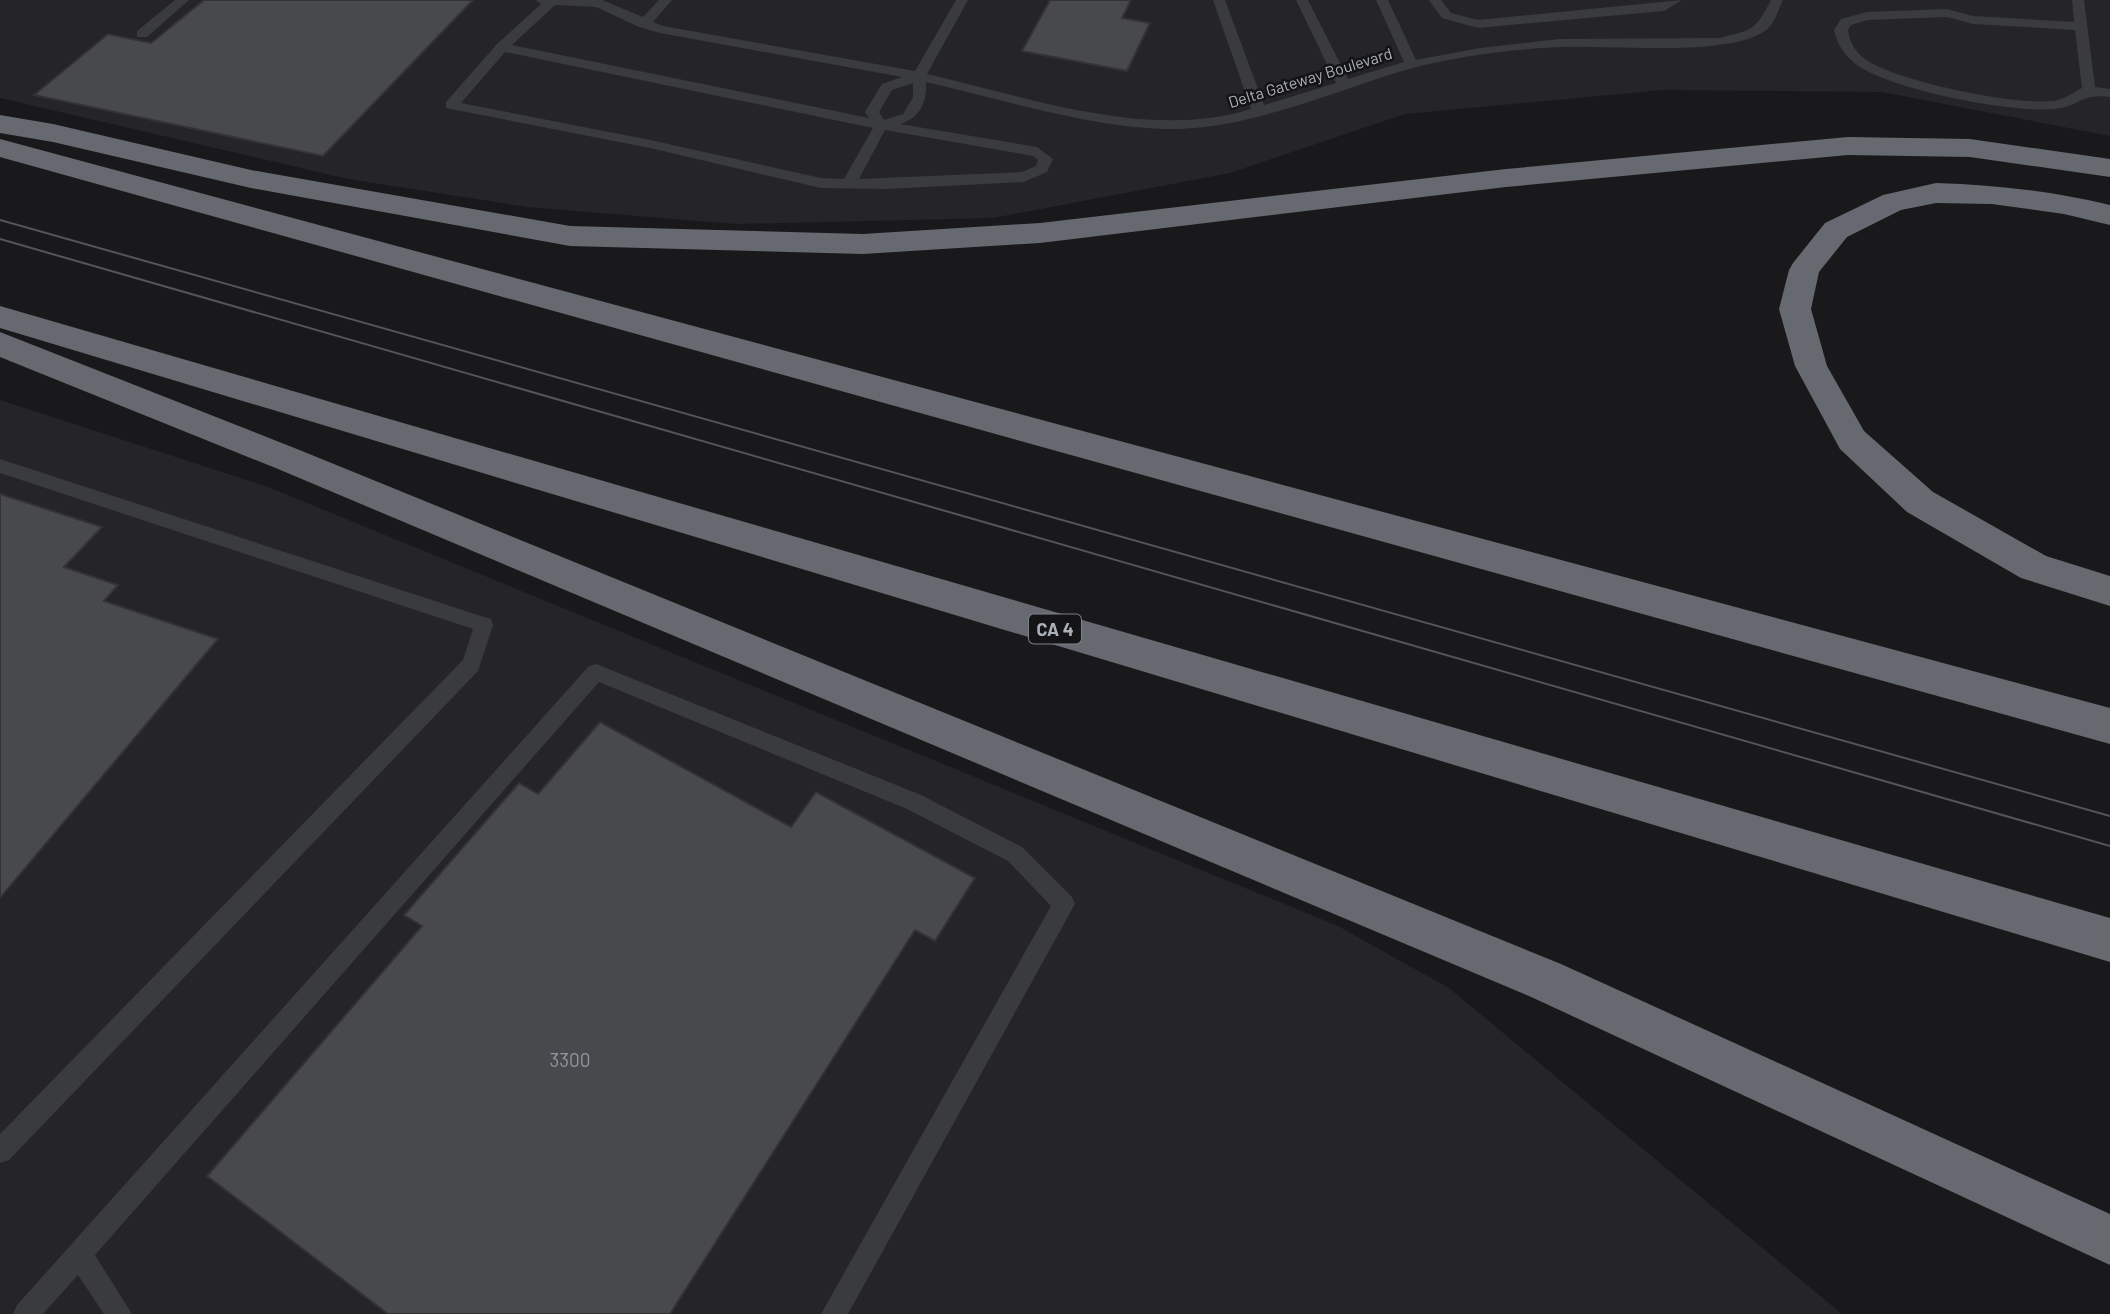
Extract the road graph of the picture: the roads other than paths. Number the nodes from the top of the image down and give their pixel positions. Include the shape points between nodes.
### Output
1 (183, 0) edge
2 (666, 0) edge
3 (962, 0) edge
4 (1219, 0) edge
5 (1302, 0) edge
6 (1382, 0) edge
7 (1435, 0) edge
8 (1676, 0) edge
9 (1777, 0) edge
10 (2078, 0) edge
11 (547, 1) edge
12 (593, 1) edge
13 (644, 24) junction
14 (2081, 26) junction
15 (142, 34) dead end
16 (502, 47) junction
17 (1412, 65) junction
18 (919, 76) junction
19 (1344, 85) junction
20 (2090, 90) junction
21 (2110, 93) edge
22 (1259, 111) junction
23 (0, 124) edge
24 (881, 125) junction
25 (0, 148) edge
26 (2110, 168) edge
27 (849, 183) junction
28 (2110, 215) edge
29 (0, 317) edge
30 (0, 344) edge
31 (0, 466) edge
32 (2110, 591) edge
33 (2110, 726) edge
34 (2110, 940) edge
35 (0, 1151) edge
36 (2110, 1240) edge
37 (80, 1256) junction
38 (26, 1314) edge
39 (119, 1314) edge
40 (834, 1314) edge

1 - 15 lane
2 - 13 lane
3 - 18 lane
4 - 22 lane
5 - 19 lane
6 - 17 lane
7 - 8 lane via 1448,16 1478,24 1664,7
9 - 17 lane, Delta Gateway Boulevard via 1763,27 1719,42 1560,43
10 - 14 lane
11 - 12 lane, Delta Gateway Boulevard
11 - 16 lane
12 - 13 lane, Delta Gateway Boulevard
13 - 18 lane, Delta Gateway Boulevard
14 - 20 lane
14 - 20 lane via 1973,20 1947,13 1867,16 1846,22 1840,30 1849,52 1892,77 2041,106 2060,105
16 - 24 lane
16 - 27 lane via 451,105 821,183
17 - 19 lane, Delta Gateway Boulevard
18 - 22 lane, Delta Gateway Boulevard via 1122,123 1226,121
18 - 24 lane via 920,97 908,117
18 - 24 lane via 887,87 872,112
19 - 22 lane, Delta Gateway Boulevard
20 - 21 lane
23 - 26 highway via 251,179 570,236 863,244 1040,233 1506,178 1848,146 1970,148
24 - 27 lane
24 - 27 lane via 1037,152 1046,159 1042,169 1024,177
25 - 33 highway
28 - 32 highway via 1992,194 1936,192 1893,202 1836,230 1804,270 1795,309 1811,366 1852,440 1920,502 2034,567
29 - 34 highway, CA 4
30 - 36 highway via 1545,980
31 - 35 lane via 484,625 471,665
37 - 38 lane
37 - 39 lane
37 - 40 lane via 596,672 914,802 1016,854 1064,904

